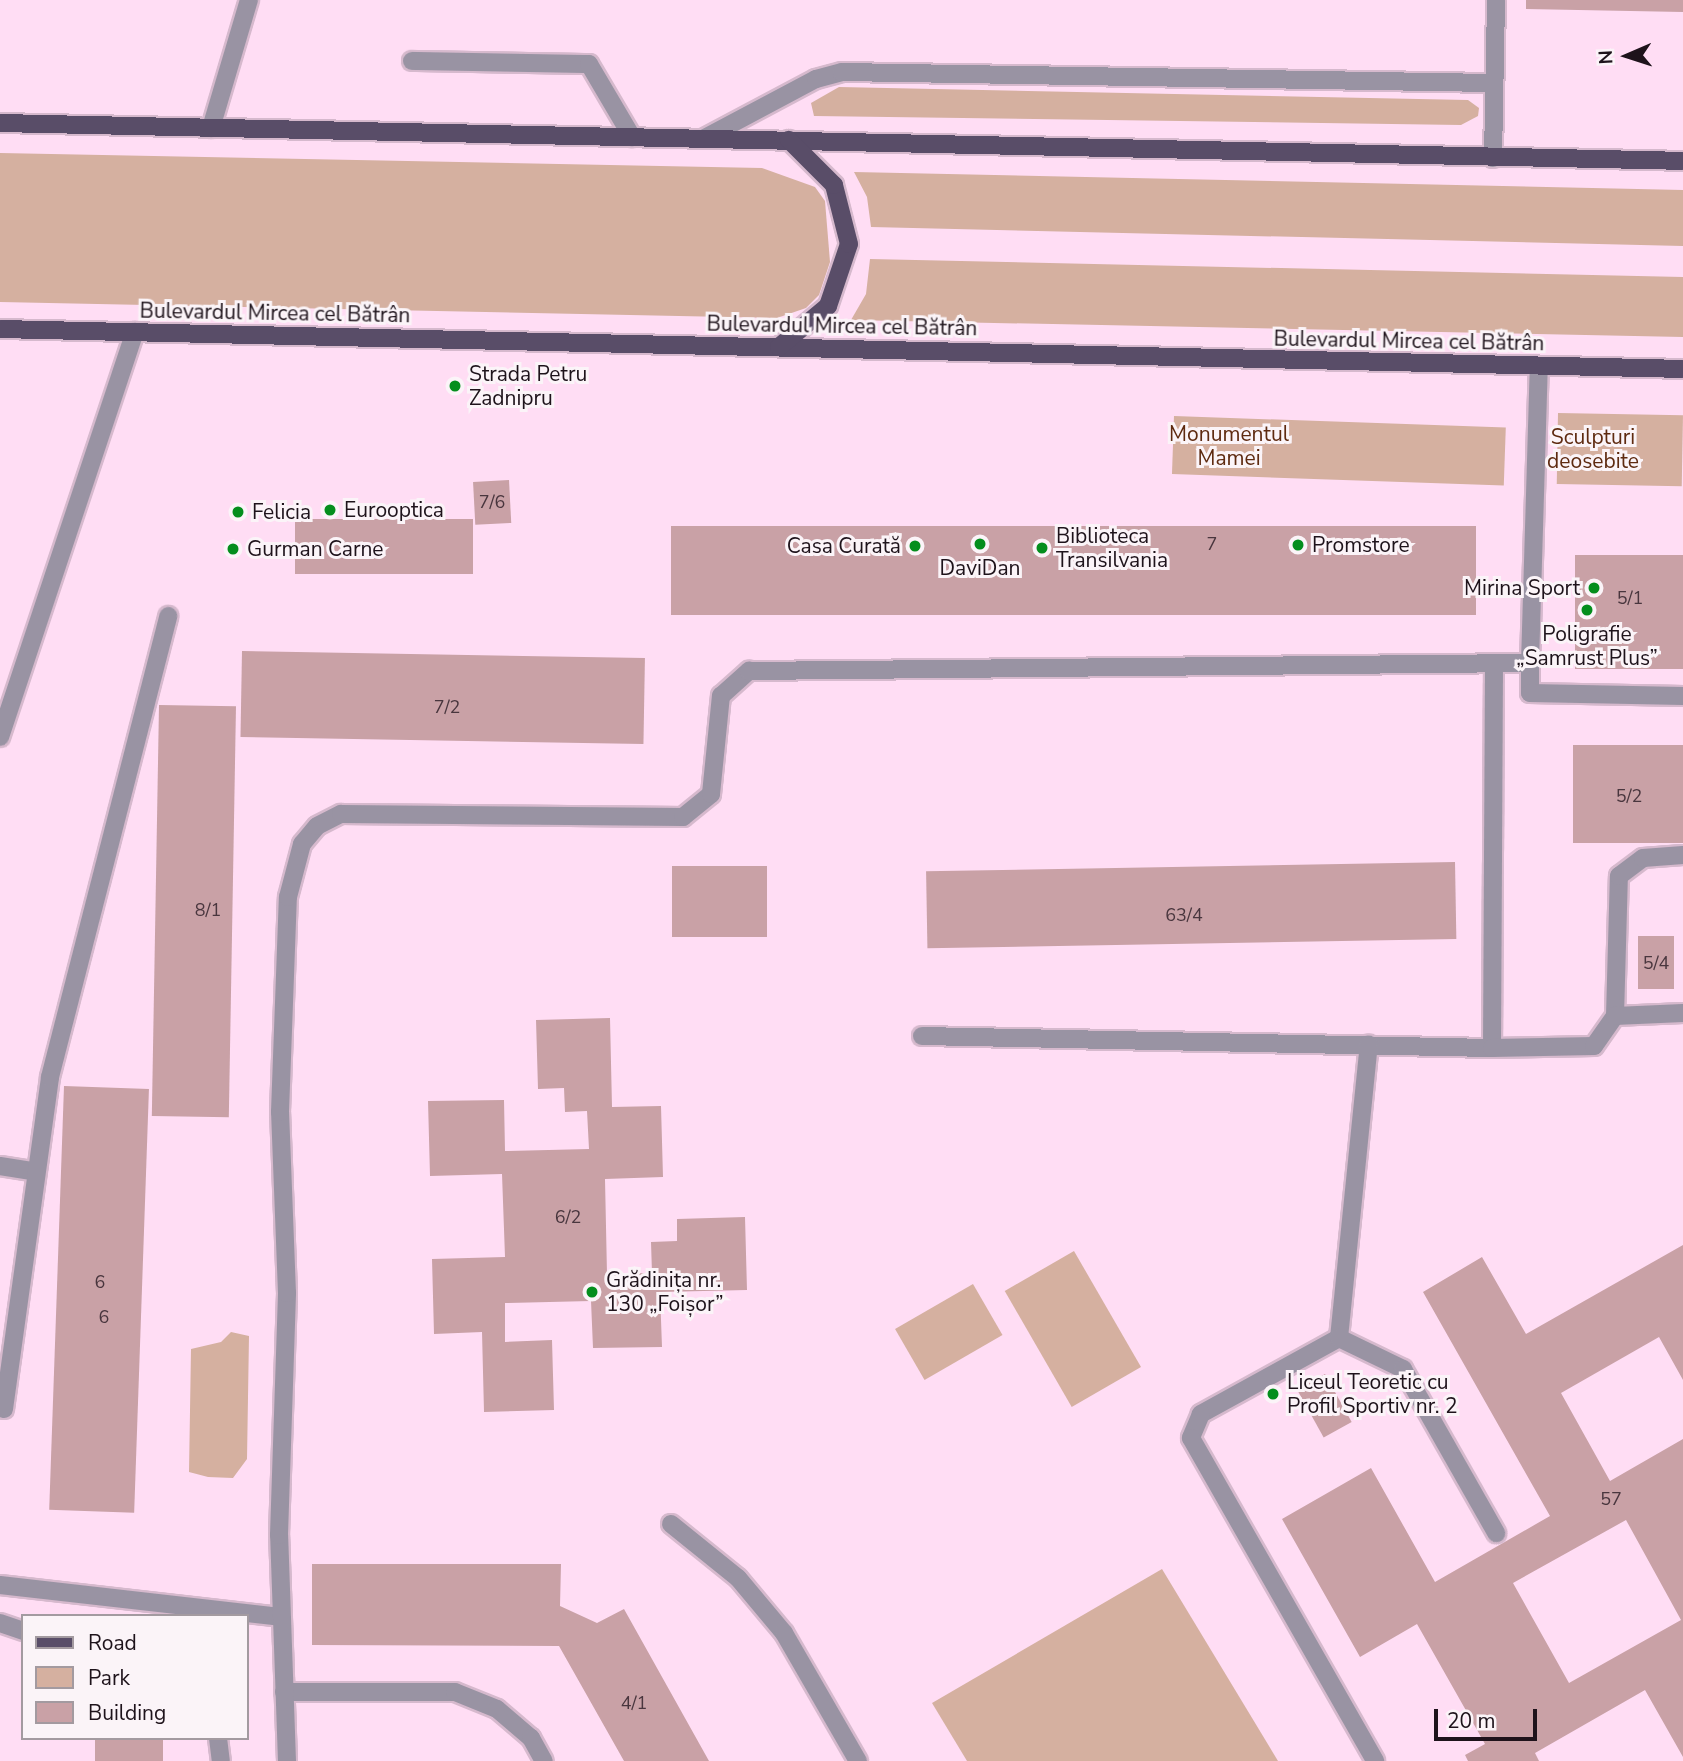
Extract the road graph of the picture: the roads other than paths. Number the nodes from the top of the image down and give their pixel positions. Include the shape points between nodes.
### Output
1 (249, 0) edge
2 (1496, 0) edge
3 (412, 61) dead end
4 (1494, 83) junction
5 (0, 123) edge
6 (211, 128) junction
7 (632, 137) junction
8 (703, 139) junction
9 (789, 140) junction
10 (1493, 158) junction
11 (1683, 161) edge
12 (0, 329) edge
13 (135, 332) junction
14 (779, 346) junction
15 (1539, 367) junction
16 (1683, 369) edge
17 (168, 616) dead end
18 (1530, 663) junction
19 (1494, 664) junction
20 (1683, 696) edge
21 (0, 737) edge
22 (1683, 855) edge
23 (1683, 1013) edge
24 (1615, 1016) junction
25 (922, 1036) dead end
26 (1369, 1045) junction
27 (1492, 1048) junction
28 (0, 1166) edge
29 (32, 1171) junction
30 (1339, 1338) junction
31 (4, 1409) dead end
32 (671, 1524) dead end
33 (1496, 1533) dead end
34 (0, 1585) edge
35 (280, 1617) junction
36 (0, 1623) edge
37 (21, 1630) edge
38 (284, 1692) junction
39 (218, 1740) edge
40 (221, 1761) edge
41 (287, 1761) edge
42 (544, 1761) edge
43 (858, 1761) edge
44 (1375, 1761) edge

1 - 6 street
2 - 4 street
3 - 7 street via 589,64
4 - 8 street via 842,72 816,79
4 - 10 street
5 - 6 main road
6 - 7 main road
7 - 8 main road
8 - 9 main road
9 - 10 main road
9 - 14 main road via 834,185 849,244 828,306
10 - 11 main road
12 - 13 main road, Bulevardul Mircea cel Bătrân
13 - 14 main road, Bulevardul Mircea cel Bătrân
13 - 21 street
14 - 15 main road, Bulevardul Mircea cel Bătrân
15 - 16 main road, Bulevardul Mircea cel Bătrân
15 - 18 street
17 - 29 street via 50,1077
18 - 19 street
18 - 20 street via 1530,693
19 - 27 street
19 - 35 street via 749,671 721,696 711,794 683,817 341,814 317,826 302,844 288,897 280,1112 287,1293
22 - 24 street via 1643,858 1619,876
23 - 24 street
24 - 27 street via 1594,1046
25 - 26 street
26 - 27 street
26 - 30 street
28 - 29 street
29 - 31 street
30 - 33 street via 1403,1369
30 - 44 street via 1201,1414 1191,1438
32 - 43 street via 738,1578 784,1633
34 - 35 street
35 - 38 street
36 - 37 street
38 - 41 street
38 - 42 street via 455,1692 498,1709 531,1738
39 - 40 street

